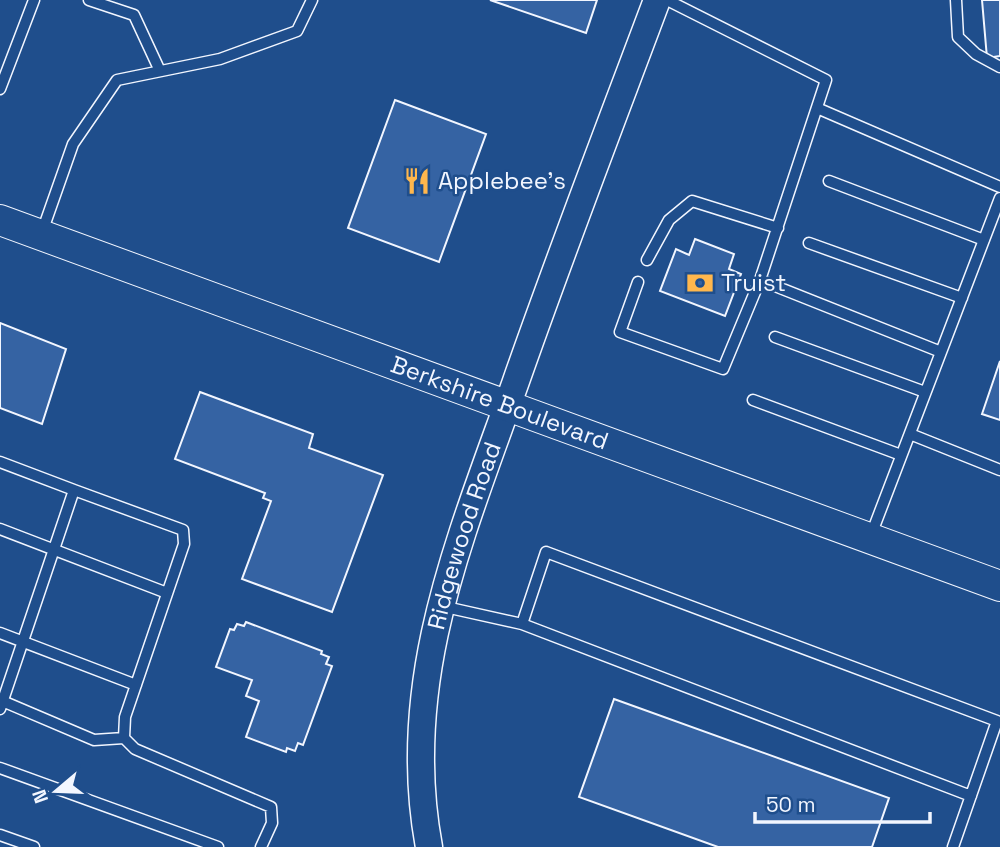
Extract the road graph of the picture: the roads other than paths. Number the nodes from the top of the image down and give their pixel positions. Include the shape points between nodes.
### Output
1 (34, 0) edge
2 (89, 0) edge
3 (312, 0) edge
4 (657, 0) edge
5 (667, 0) edge
6 (956, 0) edge
7 (1000, 67) edge
8 (160, 71) junction
9 (0, 89) edge
10 (817, 108) junction
11 (829, 181) dead end
12 (1000, 187) edge
13 (1000, 198) edge
14 (0, 219) edge
15 (778, 228) junction
16 (41, 235) junction
17 (984, 240) junction
18 (809, 243) dead end
19 (647, 260) dead end
20 (760, 280) junction
21 (638, 282) dead end
22 (962, 298) junction
23 (775, 337) dead end
24 (941, 352) junction
25 (925, 392) junction
26 (753, 400) dead end
27 (507, 405) junction
28 (910, 434) junction
29 (901, 455) junction
30 (0, 462) edge
31 (1000, 470) edge
32 (74, 490) junction
33 (0, 529) edge
34 (870, 538) junction
35 (54, 549) junction
36 (1000, 586) edge
37 (167, 593) junction
38 (439, 606) junction
39 (522, 624) junction
40 (0, 633) edge
41 (23, 642) junction
42 (136, 685) junction
43 (1, 703) edge
44 (124, 738) junction
45 (0, 768) edge
46 (971, 796) junction
47 (0, 835) edge
48 (34, 847) edge
49 (218, 847) edge
50 (261, 847) edge
51 (429, 847) edge
52 (953, 847) edge

1 - 9 lane
2 - 8 lane via 134,15
3 - 8 lane via 297,31 220,59
4 - 27 street, Ridgewood Road
5 - 10 lane via 826,80
6 - 7 lane via 958,37
8 - 16 lane via 117,80 73,144
10 - 12 lane
10 - 15 lane
11 - 17 lane
13 - 17 lane
14 - 16 main road, Berkshire Boulevard
15 - 19 lane via 692,201 669,219
15 - 20 lane
16 - 27 main road, Berkshire Boulevard
17 - 22 lane
18 - 22 lane
20 - 21 lane via 723,369 620,332
20 - 24 lane
22 - 24 lane
23 - 25 lane
24 - 25 lane
25 - 28 lane
26 - 29 lane
27 - 34 main road, Berkshire Boulevard
27 - 38 street, Ridgewood Road
28 - 29 lane
28 - 31 lane
29 - 34 lane
30 - 32 lane
32 - 35 lane
32 - 37 lane via 183,530 184,544
33 - 35 lane
34 - 36 main road, Berkshire Boulevard
35 - 37 lane
35 - 41 lane
37 - 42 lane
38 - 39 lane
38 - 51 street, Ridgewood Road via 423,722 422,787
39 - 46 lane
39 - 46 lane via 546,552 997,721
40 - 41 lane
41 - 42 lane
41 - 43 lane
42 - 44 lane via 125,717
43 - 44 lane via 94,740
44 - 50 lane via 135,748 271,807 272,823
45 - 49 lane
46 - 52 lane
47 - 48 lane

